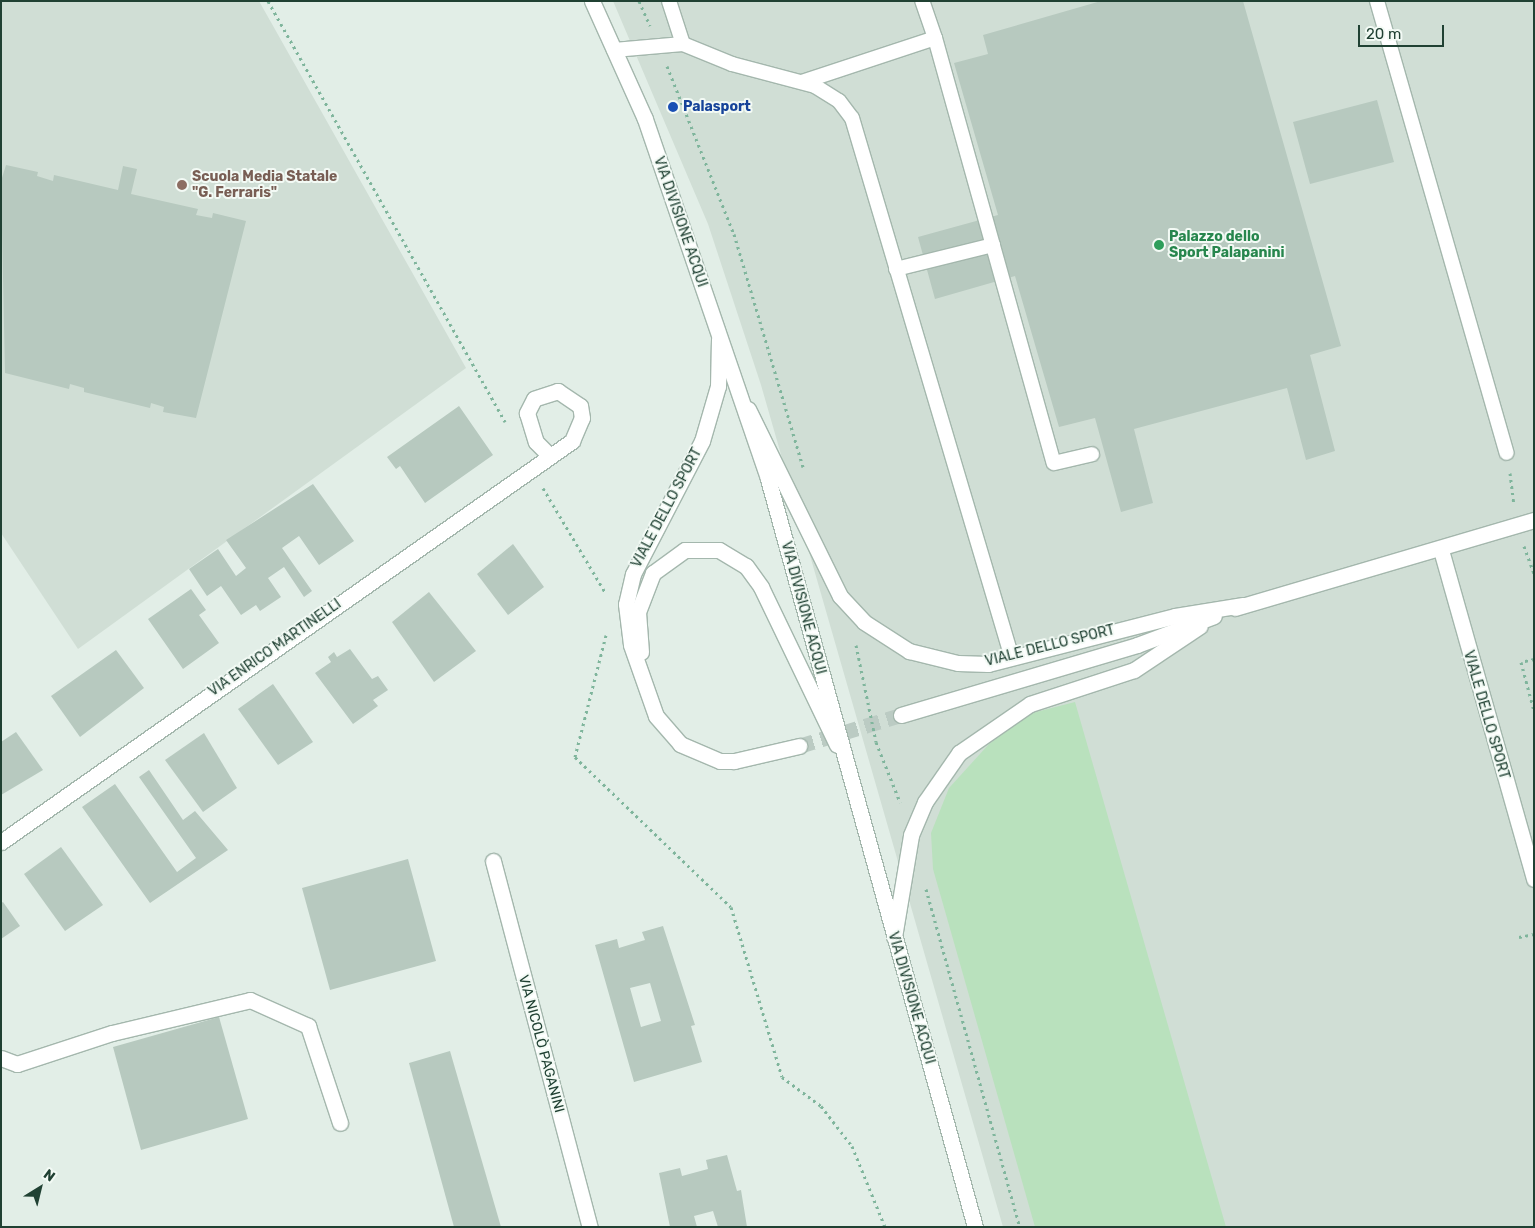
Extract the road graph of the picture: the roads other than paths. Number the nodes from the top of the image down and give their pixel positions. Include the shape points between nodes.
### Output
1 (592, 1) edge
2 (669, 1) edge
3 (922, 1) edge
4 (1377, 1) edge
5 (935, 38) junction
6 (683, 44) junction
7 (614, 50) junction
8 (802, 82) junction
9 (993, 245) junction
10 (896, 269) junction
11 (719, 337) junction
12 (735, 386) junction
13 (1507, 453) dead end
14 (1092, 454) dead end
15 (549, 455) dead end
16 (1534, 520) edge
17 (1440, 550) junction
18 (1244, 605) junction
19 (1212, 616) junction
20 (1012, 658) junction
21 (642, 678) junction
22 (901, 715) tunnel mouth
23 (799, 746) tunnel mouth
24 (842, 755) junction
25 (1, 842) edge
26 (493, 861) dead end
27 (1534, 879) edge
28 (894, 938) junction
29 (1, 1058) edge
30 (340, 1123) dead end
31 (590, 1227) edge
32 (975, 1227) edge

1 - 7 street, VIA DIVISIONE ACQUI
2 - 6 lane
3 - 5 lane
4 - 13 lane
5 - 8 lane
5 - 9 lane
6 - 7 lane
6 - 8 lane via 732,64
7 - 11 street, VIA DIVISIONE ACQUI via 645,120
8 - 10 lane via 839,101 852,118
9 - 10 lane
9 - 14 lane via 1054,463
10 - 20 lane
11 - 12 street, VIA DIVISIONE ACQUI
11 - 21 street, VIALE DELLO SPORT via 718,386 702,441 641,556 628,590 631,645
12 - 20 street, VIALE DELLO SPORT via 788,484 821,565 851,610 889,640 923,656 958,663
12 - 24 street, VIA DIVISIONE ACQUI via 768,479
15 - 25 street, VIA ENRICO MARTINELLI
16 - 17 street, VIALE DELLO SPORT
17 - 18 street, VIALE DELLO SPORT
17 - 27 street, VIALE DELLO SPORT
18 - 19 street, VIALE DELLO SPORT
18 - 20 street, VIALE DELLO SPORT via 1175,616
19 - 22 street, VIALE DELLO SPORT via 1137,645
19 - 28 street, VIALE DELLO SPORT via 1152,661 1030,704 959,753 925,802 911,835
21 - 23 street, VIALE DELLO SPORT via 656,716 668,733 694,752 734,761
21 - 24 street, VIALE DELLO SPORT via 638,612 645,584 672,555 699,547 719,550 746,566 761,587
24 - 28 street, VIA DIVISIONE ACQUI
26 - 31 street, VIA NICOLÒ PAGANINI
28 - 32 street, VIA DIVISIONE ACQUI
29 - 30 street via 17,1064 112,1033 250,1000 308,1026

